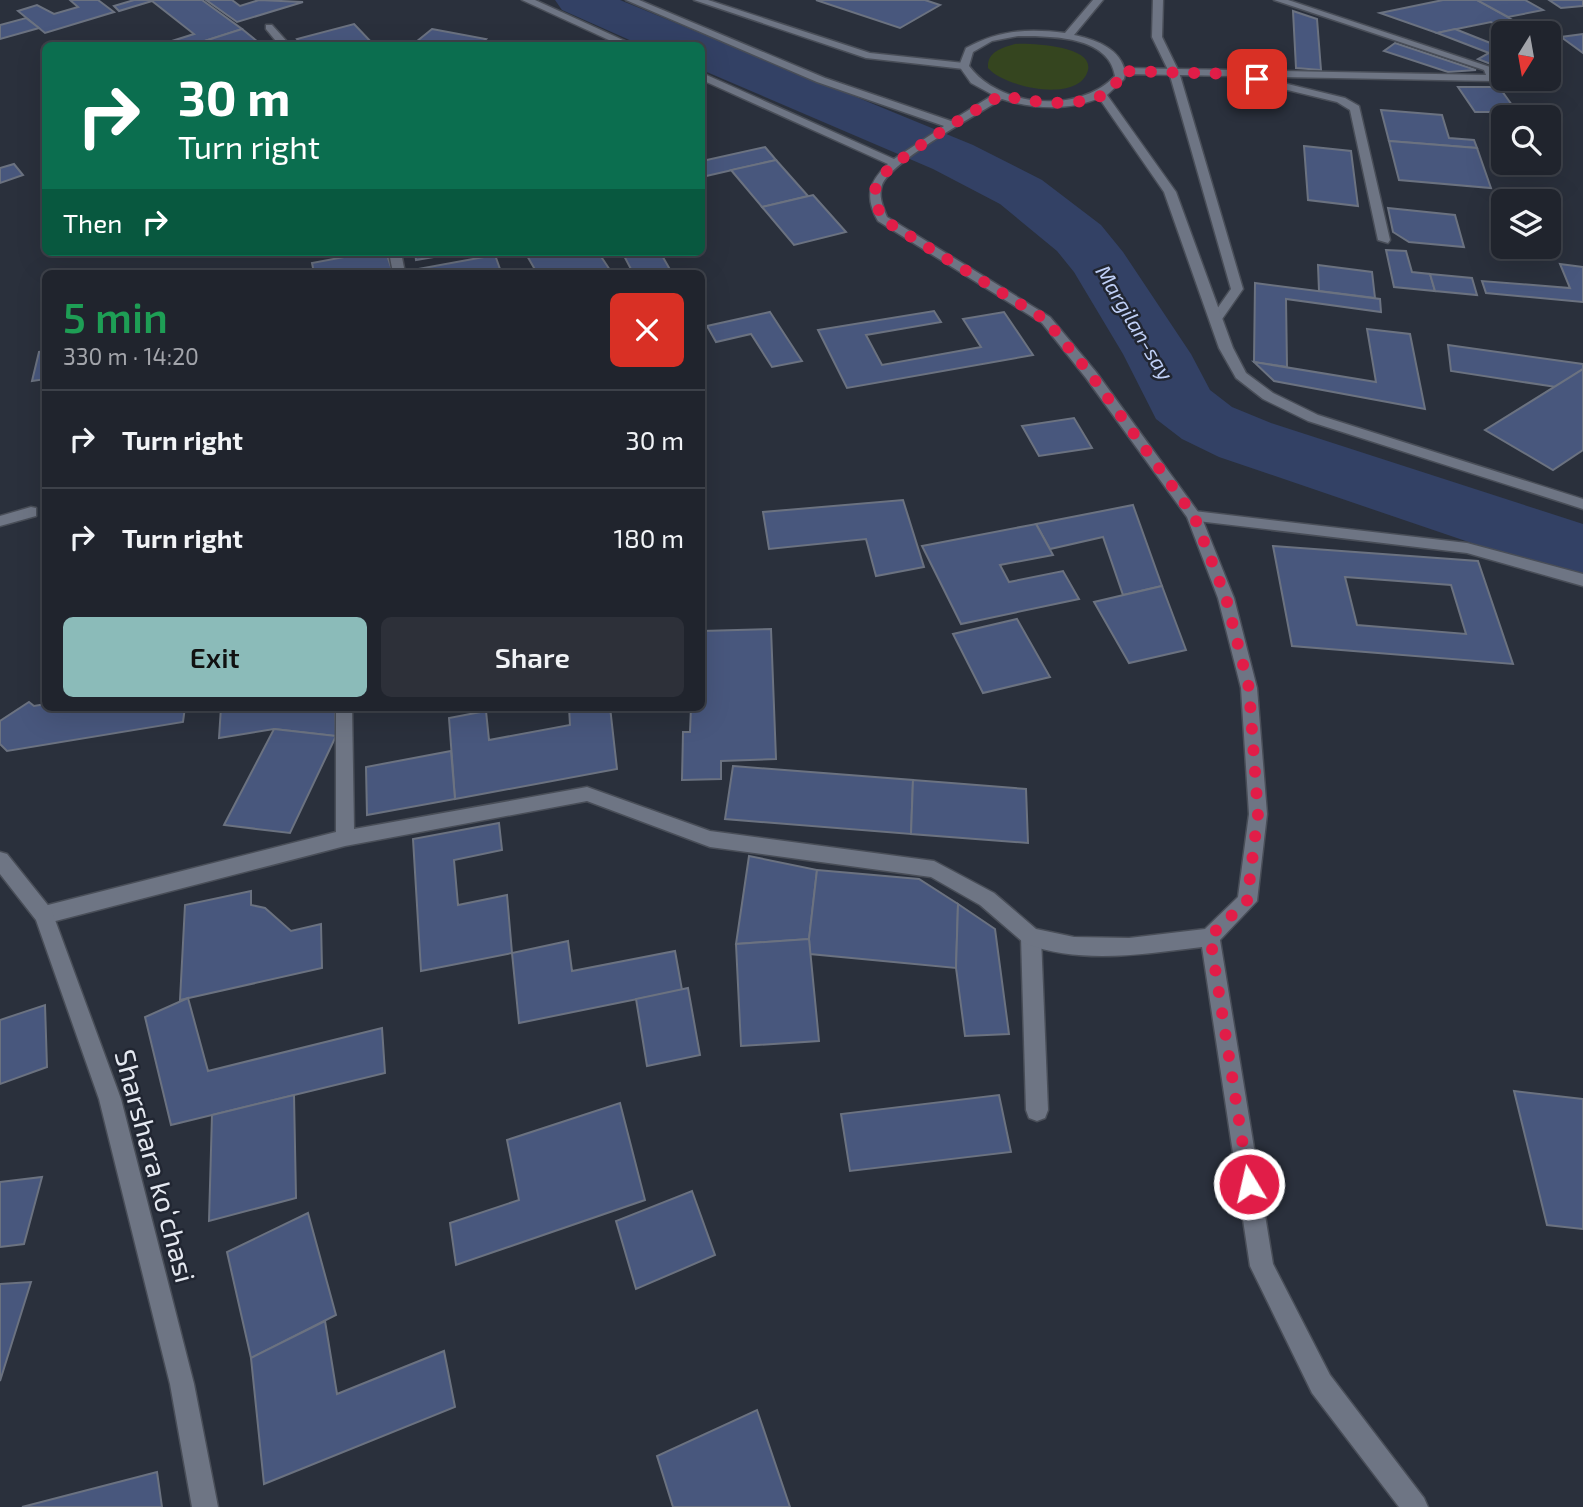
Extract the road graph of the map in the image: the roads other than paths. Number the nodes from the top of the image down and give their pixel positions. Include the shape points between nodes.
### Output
1 (527, 0) edge
2 (631, 0) edge
3 (699, 0) edge
4 (1098, 0) edge
5 (1158, 0) edge
6 (1279, 0) edge
7 (270, 27) dead end
8 (1068, 36) junction
9 (283, 42) edge
10 (622, 42) edge
11 (964, 66) junction
12 (1120, 71) junction
13 (1174, 72) junction
14 (1234, 74) junction
15 (705, 77) edge
16 (1101, 94) junction
17 (1001, 95) junction
18 (952, 125) junction
19 (896, 164) junction
20 (1384, 240) dead end
21 (1216, 319) junction
22 (1583, 504) edge
23 (31, 512) dead end
24 (1194, 516) junction
25 (0, 521) edge
26 (1583, 580) edge
27 (344, 711) edge
28 (345, 838) junction
29 (0, 860) edge
30 (44, 915) junction
31 (1210, 936) junction
32 (1031, 937) junction
33 (1037, 1110) dead end
34 (205, 1507) edge
35 (1415, 1507) edge

1 - 10 street
2 - 18 street via 821,80
3 - 11 street via 869,56
4 - 8 street
5 - 13 street via 1157,37
6 - 14 street via 1488,68 1492,78
7 - 9 street
8 - 11 street via 1035,32 989,39 970,50
8 - 12 street via 1105,50
11 - 17 street via 975,82
12 - 13 street
12 - 16 street via 1116,84
13 - 14 street
13 - 21 street via 1237,289
14 - 20 street via 1341,100 1354,108
15 - 19 street
16 - 17 street via 1054,103
16 - 21 street via 1170,192
17 - 18 street
18 - 19 street
19 - 24 street via 877,180 874,196 882,219 1046,320
21 - 22 street via 1241,375 1268,396 1313,418
23 - 25 street
24 - 26 street via 1467,548
24 - 31 street via 1226,598 1249,688 1258,814 1247,901
27 - 28 street
28 - 30 street
28 - 32 street via 587,794 710,839 933,869 987,899
29 - 30 street, Sharshara koʻchasi
30 - 34 street, Sharshara koʻchasi via 110,1099 182,1384
31 - 32 street via 1129,947 1074,946
31 - 35 street via 1262,1266 1321,1384
32 - 33 street

